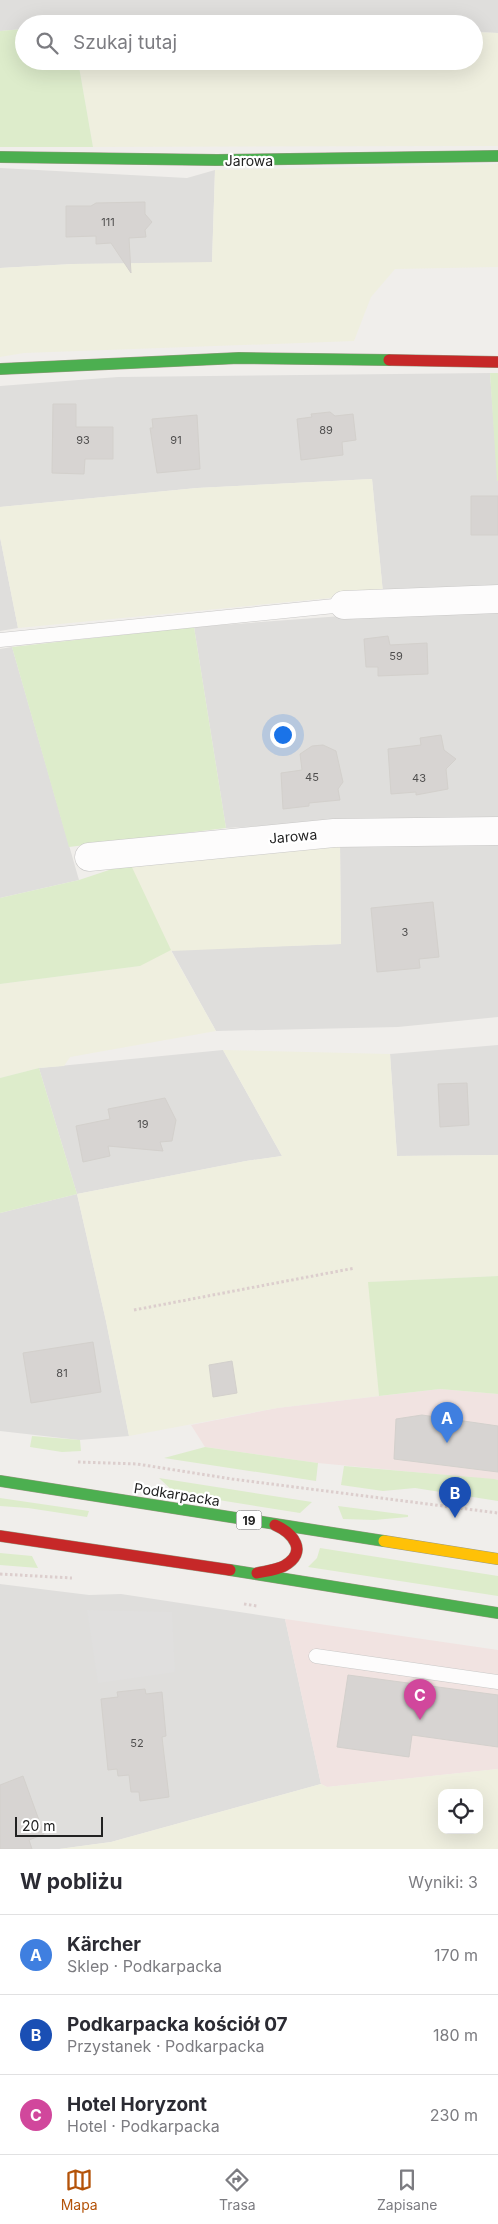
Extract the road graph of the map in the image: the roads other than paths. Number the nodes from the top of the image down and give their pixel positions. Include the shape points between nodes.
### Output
1 (498, 156) edge
2 (0, 157) edge
3 (498, 362) edge
4 (0, 369) edge
5 (498, 599) edge
6 (344, 605) joint
7 (0, 640) edge
8 (498, 831) edge
9 (89, 856) dead end
10 (0, 1481) edge
11 (275, 1524) junction
12 (0, 1536) edge
13 (498, 1559) edge
14 (256, 1574) junction
15 (498, 1613) edge
16 (316, 1656) dead end
17 (498, 1682) edge

1 - 2 main road, Jarowa via 217,160
3 - 4 main road via 239,358
5 - 6 street
6 - 7 lane
8 - 9 street, Jarowa via 334,833
10 - 11 main road, Podkarpacka / 19
11 - 13 main road, Podkarpacka / 19
11 - 14 main road via 294,1538 296,1554 282,1567
12 - 14 main road
14 - 15 main road
16 - 17 lane

